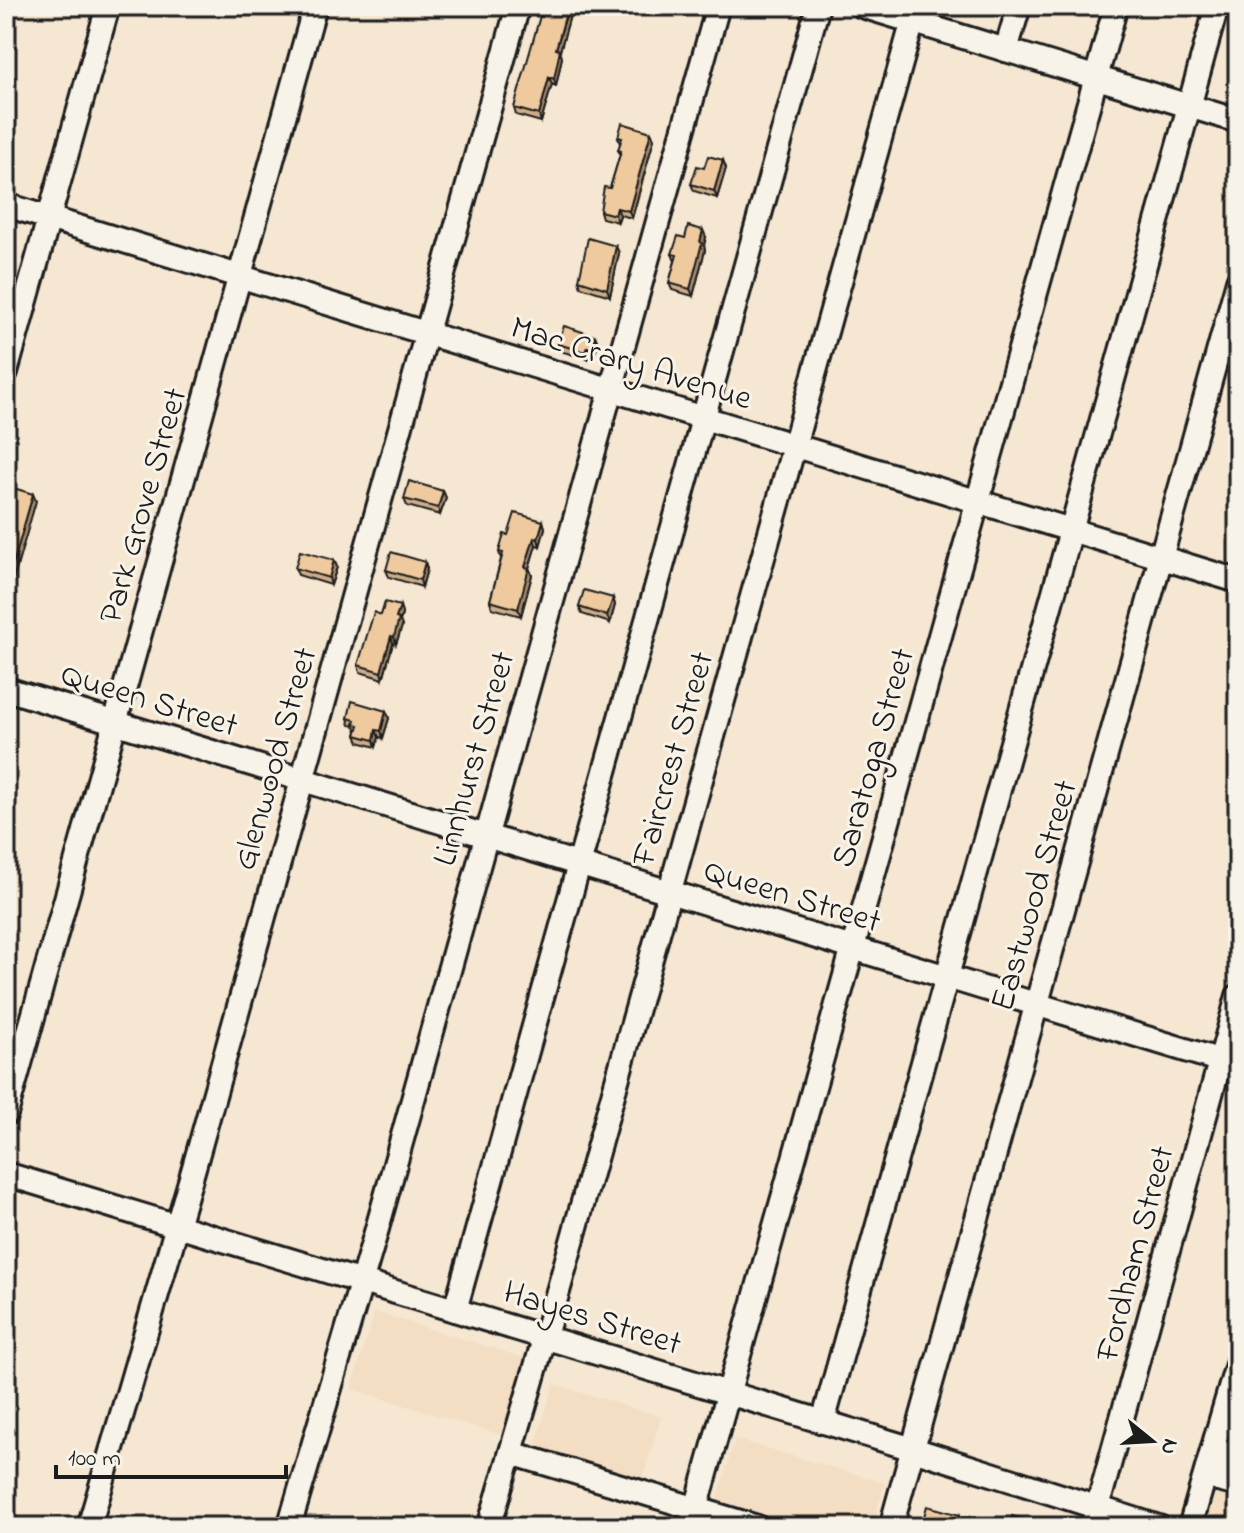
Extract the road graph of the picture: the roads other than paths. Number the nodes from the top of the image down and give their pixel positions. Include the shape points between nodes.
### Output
1 (108, 6) edge
2 (315, 6) edge
3 (518, 6) edge
4 (718, 6) edge
5 (818, 6) edge
6 (862, 6) edge
7 (1019, 6) edge
8 (1116, 6) edge
9 (1217, 6) edge
10 (914, 14) edge
11 (1006, 50) junction
12 (1096, 78) junction
13 (1189, 106) junction
14 (1238, 121) edge
15 (6, 205) edge
16 (49, 218) junction
17 (240, 276) junction
18 (1238, 281) edge
19 (426, 333) junction
20 (6, 372) edge
21 (610, 390) junction
22 (704, 419) junction
23 (793, 446) junction
24 (977, 502) junction
25 (1070, 530) junction
26 (1161, 558) junction
27 (1238, 581) edge
28 (6, 689) edge
29 (115, 723) junction
30 (302, 780) junction
31 (486, 835) junction
32 (580, 864) junction
33 (670, 892) junction
34 (853, 948) junction
35 (948, 977) junction
36 (1238, 996) edge
37 (1036, 1004) junction
38 (1229, 1064) edge
39 (6, 1114) edge
40 (6, 1174) edge
41 (177, 1226) junction
42 (361, 1282) junction
43 (455, 1310) junction
44 (545, 1337) junction
45 (1238, 1361) edge
46 (729, 1393) junction
47 (1238, 1415) edge
48 (823, 1422) junction
49 (913, 1449) junction
50 (511, 1453) junction
51 (1228, 1483) edge
52 (694, 1518) edge
53 (1096, 1518) edge
54 (89, 1527) edge
55 (289, 1527) edge
56 (489, 1527) edge
57 (757, 1527) edge
58 (891, 1527) edge
59 (1159, 1527) edge
60 (1190, 1527) edge

1 - 16 street
2 - 17 street, Park Grove Street
3 - 19 street, Glenwood Street
4 - 21 street, Linnhurst Street
5 - 22 street
6 - 10 street
7 - 11 street
8 - 12 street, Saratoga Street
9 - 13 street
10 - 11 street
10 - 23 street, Faircrest Street
11 - 12 street
12 - 13 street
12 - 24 street, Saratoga Street
13 - 14 street
13 - 25 street
15 - 16 street, Mac Crary Avenue
16 - 17 street, Mac Crary Avenue
16 - 20 street
17 - 19 street, Mac Crary Avenue
17 - 29 street, Park Grove Street
18 - 26 street, Eastwood Street
19 - 21 street, Mac Crary Avenue
19 - 30 street, Glenwood Street
21 - 22 street, Mac Crary Avenue
21 - 31 street, Linnhurst Street
22 - 23 street, Mac Crary Avenue
22 - 32 street
23 - 24 street, Mac Crary Avenue
23 - 33 street, Faircrest Street
24 - 25 street, Mac Crary Avenue
24 - 34 street, Saratoga Street
25 - 26 street, Mac Crary Avenue
25 - 35 street
26 - 27 street, Mac Crary Avenue
26 - 37 street, Eastwood Street
28 - 29 street, Queen Street
29 - 30 street, Queen Street
29 - 39 street, Park Grove Street
30 - 31 street, Queen Street
30 - 41 street, Glenwood Street
31 - 32 street, Queen Street
31 - 42 street, Linnhurst Street
32 - 33 street, Queen Street
32 - 43 street
33 - 34 street, Queen Street
33 - 44 street, Faircrest Street
34 - 35 street, Queen Street
34 - 46 street, Saratoga Street
35 - 37 street, Queen Street
35 - 48 street
36 - 38 street, Fordham Street
37 - 38 street, Queen Street
37 - 49 street, Eastwood Street
38 - 53 street, Fordham Street
40 - 41 street, Hayes Street
41 - 42 street, Hayes Street
41 - 54 street, Glenwood Street
42 - 43 street, Hayes Street
42 - 55 street, Linnhurst Street
43 - 44 street, Hayes Street
44 - 46 street, Hayes Street
44 - 50 street, Faircrest Street
45 - 60 street
46 - 48 street, Hayes Street
46 - 52 street, Saratoga Street
47 - 51 street
48 - 49 street, Hayes Street
49 - 53 street, Hayes Street
49 - 58 street, Eastwood Street
50 - 52 street
50 - 56 street, Faircrest Street
52 - 57 street
53 - 59 street, Hayes Street

